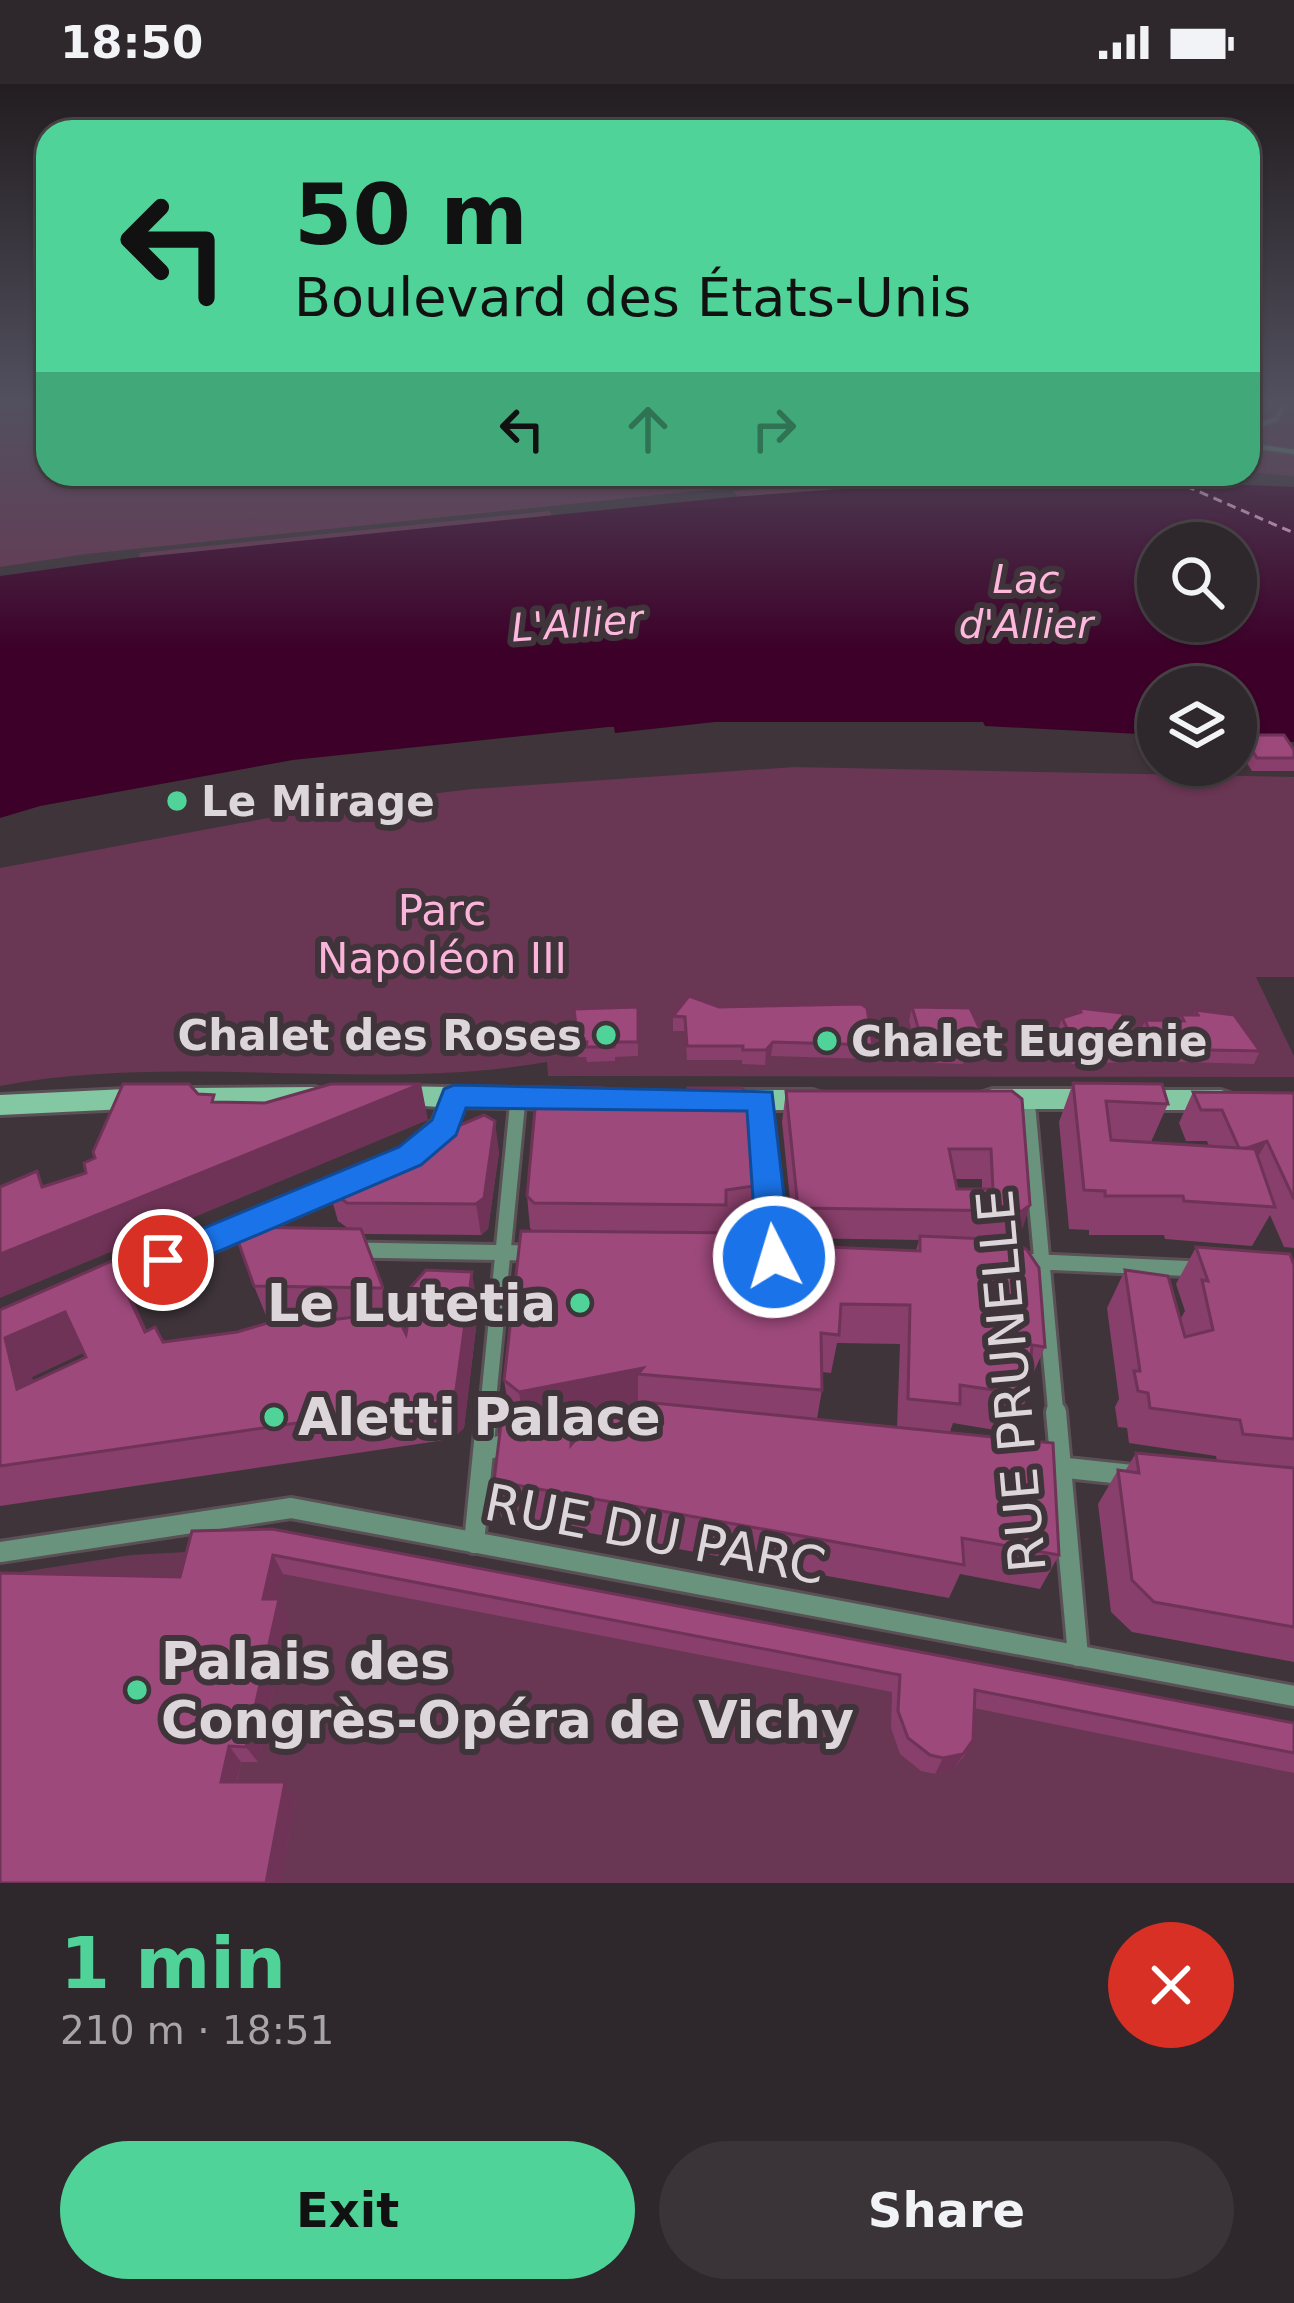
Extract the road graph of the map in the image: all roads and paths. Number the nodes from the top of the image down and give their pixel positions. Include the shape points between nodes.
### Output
1 (454, 1096) junction
2 (518, 1099) junction
3 (956, 1099) edge
4 (1027, 1099) junction
5 (594, 1100) edge
6 (698, 1100) edge
7 (761, 1100) junction
8 (844, 1100) edge
9 (1240, 1100) edge
10 (0, 1105) edge
11 (204, 1243) junction
12 (243, 1247) edge
13 (345, 1250) edge
14 (505, 1253) junction
15 (541, 1253) edge
16 (727, 1256) edge
17 (774, 1257) junction
18 (844, 1258) edge
19 (1008, 1261) edge
20 (1042, 1262) junction
21 (1223, 1270) edge
22 (61, 1303) edge
23 (532, 1440) edge
24 (484, 1450) junction
25 (1027, 1464) edge
26 (1061, 1468) junction
27 (1153, 1477) edge
28 (474, 1543) junction
29 (0, 1552) edge
30 (1078, 1656) junction
31 (1294, 1696) edge

1 - 2 main road
1 - 10 main road
1 - 11 main road via 445,1126 410,1156
2 - 5 main road
2 - 14 street
3 - 4 main road
4 - 9 main road
4 - 20 street, RUE PRUNELLE
6 - 7 main road
7 - 8 main road
7 - 17 street
11 - 12 street
11 - 22 main road
13 - 14 street
14 - 15 street
14 - 24 street
16 - 17 street
17 - 18 street
19 - 20 street
20 - 21 street
20 - 26 street, RUE PRUNELLE
23 - 24 street
24 - 28 street
25 - 26 street
26 - 27 street
26 - 30 street, RUE PRUNELLE
28 - 29 street, RUE DU PARC via 271,1508
28 - 30 street, RUE DU PARC
30 - 31 street, RUE DU PARC

